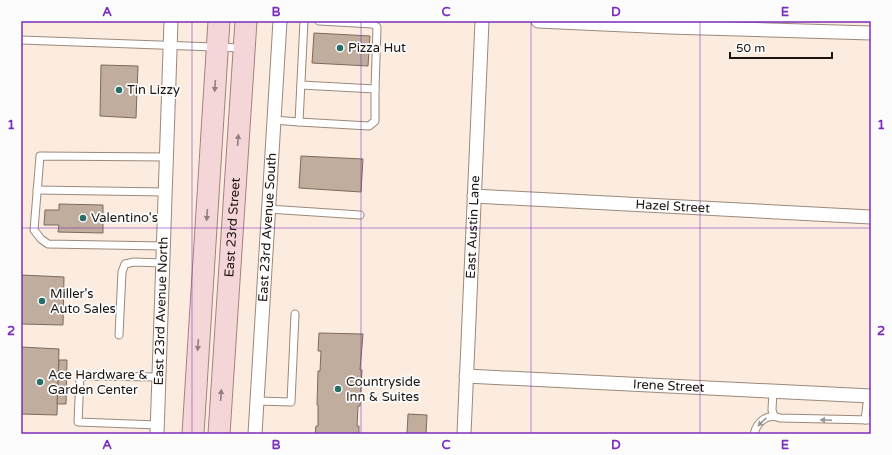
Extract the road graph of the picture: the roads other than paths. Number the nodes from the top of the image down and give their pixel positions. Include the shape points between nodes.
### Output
1 (171, 21) edge
2 (219, 21) edge
3 (246, 21) edge
4 (280, 21) edge
5 (304, 21) edge
6 (319, 21) edge
7 (482, 21) edge
8 (538, 21) edge
9 (871, 33) edge
10 (21, 40) edge
11 (170, 45) junction
12 (218, 47) junction
13 (244, 48) junction
14 (300, 85) junction
15 (375, 89) junction
16 (274, 120) junction
17 (298, 122) junction
18 (166, 157) junction
19 (37, 190) junction
20 (165, 192) junction
21 (474, 196) junction
22 (268, 209) junction
23 (360, 215) dead end
24 (871, 216) edge
25 (163, 246) junction
26 (162, 263) junction
27 (295, 314) dead end
28 (119, 335) dead end
29 (466, 376) junction
30 (159, 377) junction
31 (773, 391) junction
32 (869, 396) edge
33 (256, 400) junction
34 (774, 416) junction
35 (868, 420) edge
36 (157, 429) edge
37 (193, 434) edge
38 (218, 434) edge
39 (255, 434) edge
40 (464, 434) edge
41 (754, 434) edge

1 - 11 street, East 23rd Avenue North
2 - 12 main road, East 23rd Street
3 - 13 main road, East 23rd Street
4 - 16 street, East 23rd Avenue South
5 - 14 lane
6 - 15 lane via 373,24 377,27
7 - 21 street, East Austin Lane
8 - 9 street
10 - 11 lane
11 - 12 lane
11 - 18 street, East 23rd Avenue North
12 - 13 lane
12 -> 37 main road, East 23rd Street
38 -> 13 main road, East 23rd Street
14 - 15 lane
14 - 17 lane
15 - 17 lane via 375,121 369,126
16 - 17 lane
16 - 22 street, East 23rd Avenue South
18 - 19 lane via 40,156
18 - 20 street, East 23rd Avenue North
19 - 20 lane
19 - 25 lane via 34,230 48,244
20 - 25 street, East 23rd Avenue North
21 - 24 street, Hazel Street
21 - 29 street, East Austin Lane
22 - 23 lane
22 - 33 street, East 23rd Avenue South
25 - 26 street, East 23rd Avenue North
26 - 28 lane via 125,264 122,272
26 - 30 street, East 23rd Avenue North
27 - 33 lane via 292,402
29 - 31 street, Irene Street
29 - 40 street, East Austin Lane
30 - 36 street, East 23rd Avenue North
30 - 36 lane via 80,376 78,422
31 - 32 street, Irene Street
31 - 34 lane
32 - 35 lane
33 - 39 street, East 23rd Avenue South
35 -> 34 lane
34 -> 41 lane via 758,423

